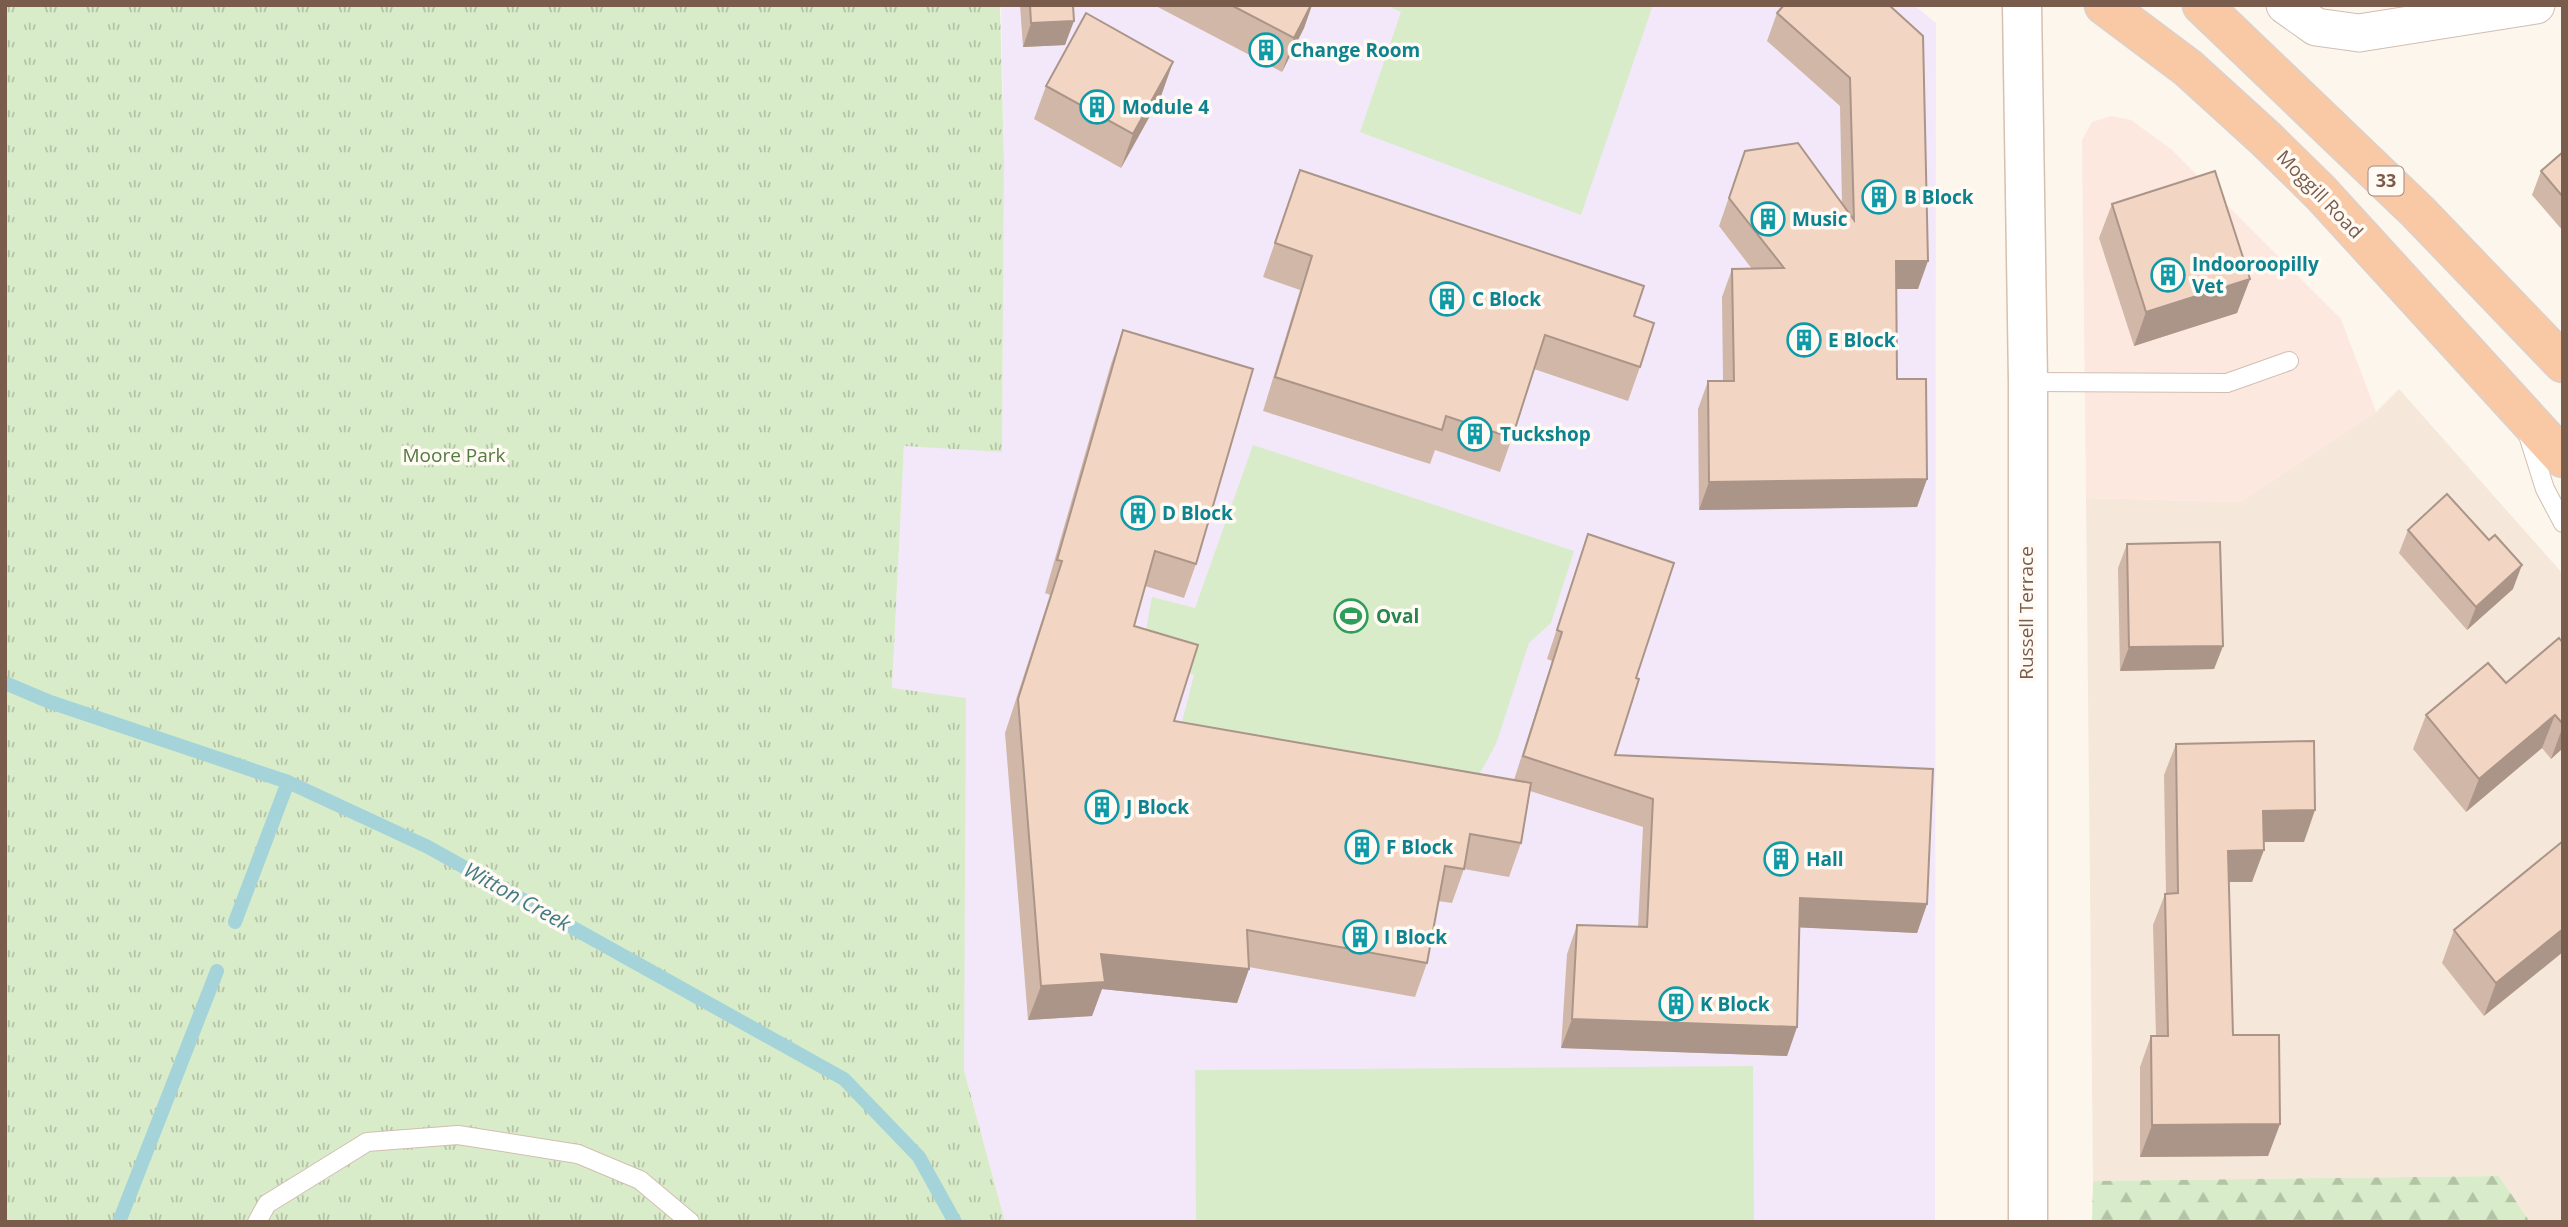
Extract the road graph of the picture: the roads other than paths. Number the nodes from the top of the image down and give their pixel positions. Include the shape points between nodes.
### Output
1 (2022, 5) edge
2 (2104, 5) edge
3 (2202, 5) edge
4 (2285, 5) edge
5 (2536, 5) edge
6 (2289, 360) dead end
7 (2563, 363) edge
8 (2028, 382) junction
9 (2515, 406) junction
10 (2563, 458) edge
11 (2563, 523) edge
12 (257, 1222) edge
13 (690, 1222) edge
14 (2028, 1222) edge

1 - 8 main road, Russell Terrace
2 - 9 highway, Moggill Road via 2188,68 2266,139
3 - 7 highway, 33 via 2418,212
4 - 5 street via 2316,27 2359,33
6 - 8 lane via 2227,383
8 - 14 main road, Russell Terrace
9 - 10 highway, Moggill Road
9 - 11 lane, Moggill Road via 2544,489
12 - 13 lane via 267,1204 367,1142 458,1135 578,1154 640,1180

